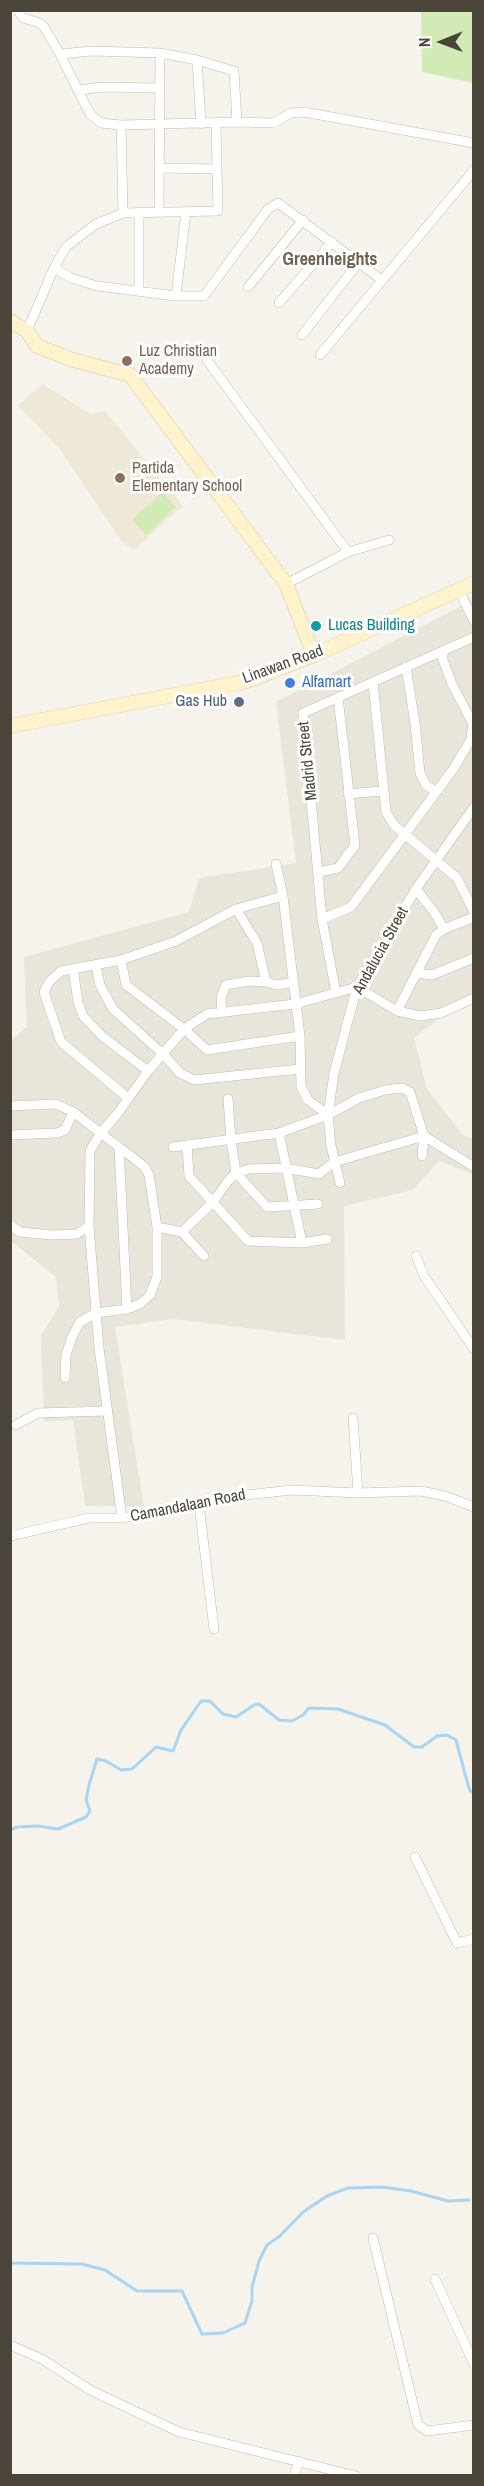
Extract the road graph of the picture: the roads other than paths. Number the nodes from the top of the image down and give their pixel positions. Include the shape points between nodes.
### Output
1 (18, 10) edge
2 (160, 53) junction
3 (60, 54) junction
4 (197, 60) junction
5 (158, 88) junction
6 (79, 90) junction
7 (216, 122) junction
8 (237, 122) junction
9 (159, 124) junction
10 (201, 124) junction
11 (121, 125) junction
12 (474, 143) edge
13 (160, 168) junction
14 (217, 169) junction
15 (474, 170) edge
16 (159, 211) junction
17 (139, 212) junction
18 (186, 212) junction
19 (123, 213) junction
20 (303, 220) junction
21 (332, 242) junction
22 (359, 262) junction
23 (54, 268) junction
24 (382, 280) junction
25 (248, 287) dead end
26 (139, 291) junction
27 (176, 296) junction
28 (279, 303) dead end
29 (10, 321) edge
30 (27, 331) junction
31 (302, 335) dead end
32 (320, 355) dead end
33 (207, 360) dead end
34 (389, 540) dead end
35 (348, 552) junction
36 (474, 583) edge
37 (286, 584) junction
38 (459, 590) junction
39 (474, 621) edge
40 (474, 637) edge
41 (444, 651) junction
42 (314, 656) junction
43 (406, 667) junction
44 (373, 682) junction
45 (338, 697) junction
46 (470, 706) edge
47 (10, 726) edge
48 (382, 791) junction
49 (436, 792) junction
50 (348, 794) junction
51 (474, 807) edge
52 (464, 820) junction
53 (474, 826) edge
54 (405, 834) junction
55 (435, 859) junction
56 (276, 864) dead end
57 (319, 872) junction
58 (416, 888) junction
59 (283, 896) junction
60 (236, 909) junction
61 (474, 912) edge
62 (474, 917) edge
63 (322, 919) junction
64 (444, 928) junction
65 (474, 958) edge
66 (121, 960) junction
67 (96, 966) junction
68 (73, 969) junction
69 (417, 973) junction
70 (266, 982) junction
71 (294, 982) junction
72 (357, 987) junction
73 (336, 993) junction
74 (474, 998) edge
75 (295, 1004) junction
76 (397, 1011) junction
77 (222, 1012) junction
78 (184, 1029) junction
79 (300, 1036) junction
80 (163, 1054) junction
81 (300, 1069) junction
82 (148, 1071) junction
83 (128, 1098) junction
84 (228, 1099) dead end
85 (10, 1106) edge
86 (74, 1112) junction
87 (328, 1115) junction
88 (279, 1133) junction
89 (100, 1134) junction
90 (10, 1135) edge
91 (424, 1136) junction
92 (231, 1140) junction
93 (188, 1145) junction
94 (119, 1147) junction
95 (173, 1147) dead end
96 (422, 1156) dead end
97 (334, 1162) junction
98 (285, 1167) junction
99 (474, 1167) edge
100 (236, 1173) junction
101 (340, 1183) dead end
102 (213, 1202) junction
103 (318, 1204) dead end
104 (293, 1206) junction
105 (10, 1225) edge
106 (89, 1226) junction
107 (157, 1227) junction
108 (182, 1232) junction
109 (327, 1239) dead end
110 (302, 1243) junction
111 (204, 1256) dead end
112 (416, 1256) dead end
113 (127, 1309) junction
114 (96, 1313) junction
115 (474, 1349) edge
116 (65, 1378) dead end
117 (107, 1411) junction
118 (353, 1418) dead end
119 (16, 1425) dead end
120 (358, 1493) junction
121 (200, 1504) junction
122 (474, 1507) edge
123 (122, 1518) junction
124 (10, 1536) edge
125 (214, 1629) dead end
126 (415, 1857) dead end
127 (474, 1939) edge
128 (373, 2238) dead end
129 (435, 2279) dead end
130 (10, 2345) edge
131 (474, 2364) edge
132 (474, 2425) edge
133 (299, 2461) junction
134 (294, 2475) edge
135 (356, 2475) edge

1 - 3 street via 23,18 42,24
2 - 3 street
2 - 4 street
2 - 5 street
3 - 6 street
4 - 8 street via 234,71
4 - 10 street
5 - 6 street
5 - 9 street
6 - 11 street via 90,114 101,123
7 - 8 street
7 - 10 street
7 - 14 street
8 - 12 street via 273,123 291,113 304,112
9 - 10 street
9 - 11 street
9 - 13 street
11 - 19 street
13 - 14 street
13 - 16 street
14 - 18 street via 218,211
15 - 24 street
16 - 17 street
16 - 18 street
17 - 19 street
17 - 26 street
18 - 27 street
19 - 23 street via 81,235 66,247
20 - 21 street
20 - 25 street
20 - 27 street via 278,203 273,205 204,296
21 - 22 street
21 - 28 street
22 - 24 street
22 - 31 street
23 - 26 street via 97,286
23 - 30 street
24 - 32 street
26 - 27 street
29 - 30 street
30 - 37 street via 37,346 130,375
33 - 35 street
34 - 35 street
35 - 37 street
36 - 38 street, Linawan Road
37 - 42 street
38 - 39 street
38 - 42 street, Linawan Road
40 - 41 street, Madrid Street
41 - 43 street, Madrid Street
41 - 46 street via 442,657 452,684
42 - 47 street, Linawan Road via 248,681
43 - 44 street, Madrid Street
43 - 49 street via 420,773 426,785
44 - 45 street, Madrid Street
44 - 48 street
45 - 50 street
45 - 57 street, Madrid Street via 303,713
46 - 49 street via 471,739
48 - 50 street
48 - 54 street via 386,812
49 - 54 street
50 - 57 street via 355,845 338,868
51 - 52 street, Andalucia Street
52 - 53 street
52 - 55 street, Andalucia Street
54 - 55 street
54 - 63 street via 351,907
55 - 58 street, Andalucia Street
55 - 61 street via 457,878
56 - 59 street
57 - 63 street, Madrid Street
58 - 64 street
58 - 72 street, Andalucia Street
59 - 60 street
59 - 71 street
60 - 66 street via 177,941
60 - 70 street via 257,943
62 - 64 street
63 - 73 street, Madrid Street
64 - 69 street via 436,935
65 - 69 street via 432,975
66 - 67 street
66 - 78 street via 126,985
67 - 68 street
67 - 80 street via 100,985 113,1009
68 - 82 street via 83,1016
68 - 83 street via 61,971 44,992 61,1042
69 - 76 street
70 - 71 street
70 - 77 street via 226,986 221,997
71 - 75 street
72 - 73 street
72 - 76 street
72 - 87 street, Andalucia Street via 334,1073
73 - 75 street
74 - 76 street via 441,1013 420,1016
75 - 77 street
75 - 79 street
77 - 78 street via 207,1014
78 - 79 street via 207,1050
78 - 80 street
79 - 81 street
80 - 81 street via 180,1073 194,1080
80 - 82 street
81 - 87 street via 301,1087 308,1100
82 - 83 street
83 - 89 street
84 - 92 street
85 - 86 street via 56,1104
86 - 89 street
86 - 90 street via 65,1130 57,1134
87 - 88 street
87 - 91 street via 359,1098 402,1088 410,1092
87 - 97 street, Andalucia Street
88 - 92 street
88 - 98 street
89 - 94 street
89 - 106 street via 90,1151
91 - 96 street
91 - 97 street
91 - 99 street
92 - 93 street
92 - 100 street
93 - 95 street
93 - 102 street via 189,1176
94 - 107 street via 149,1174
94 - 113 street
97 - 98 street via 319,1174
97 - 101 street, Andalucia Street
98 - 100 street
98 - 104 street
100 - 102 street
100 - 104 street via 267,1207
102 - 108 street
102 - 110 street via 248,1241
103 - 104 street
104 - 110 street
105 - 106 street via 20,1232 52,1235 77,1234
106 - 114 street
107 - 108 street
107 - 113 street via 157,1277 150,1295
108 - 111 street
109 - 110 street
112 - 115 street via 424,1276
113 - 114 street
114 - 116 street via 81,1322 72,1337
114 - 117 street
117 - 119 street via 38,1413
117 - 123 street
118 - 120 street
120 - 121 street, Camandalaan Road via 292,1490
120 - 122 street, Camandalaan Road via 421,1491
121 - 123 street, Camandalaan Road
121 - 125 street
123 - 124 street, Camandalaan Road via 89,1518
126 - 127 street via 458,1943
128 - 132 street via 418,2425 427,2431
129 - 131 street
130 - 133 street via 42,2359 90,2390 179,2432
133 - 134 street
133 - 135 street

